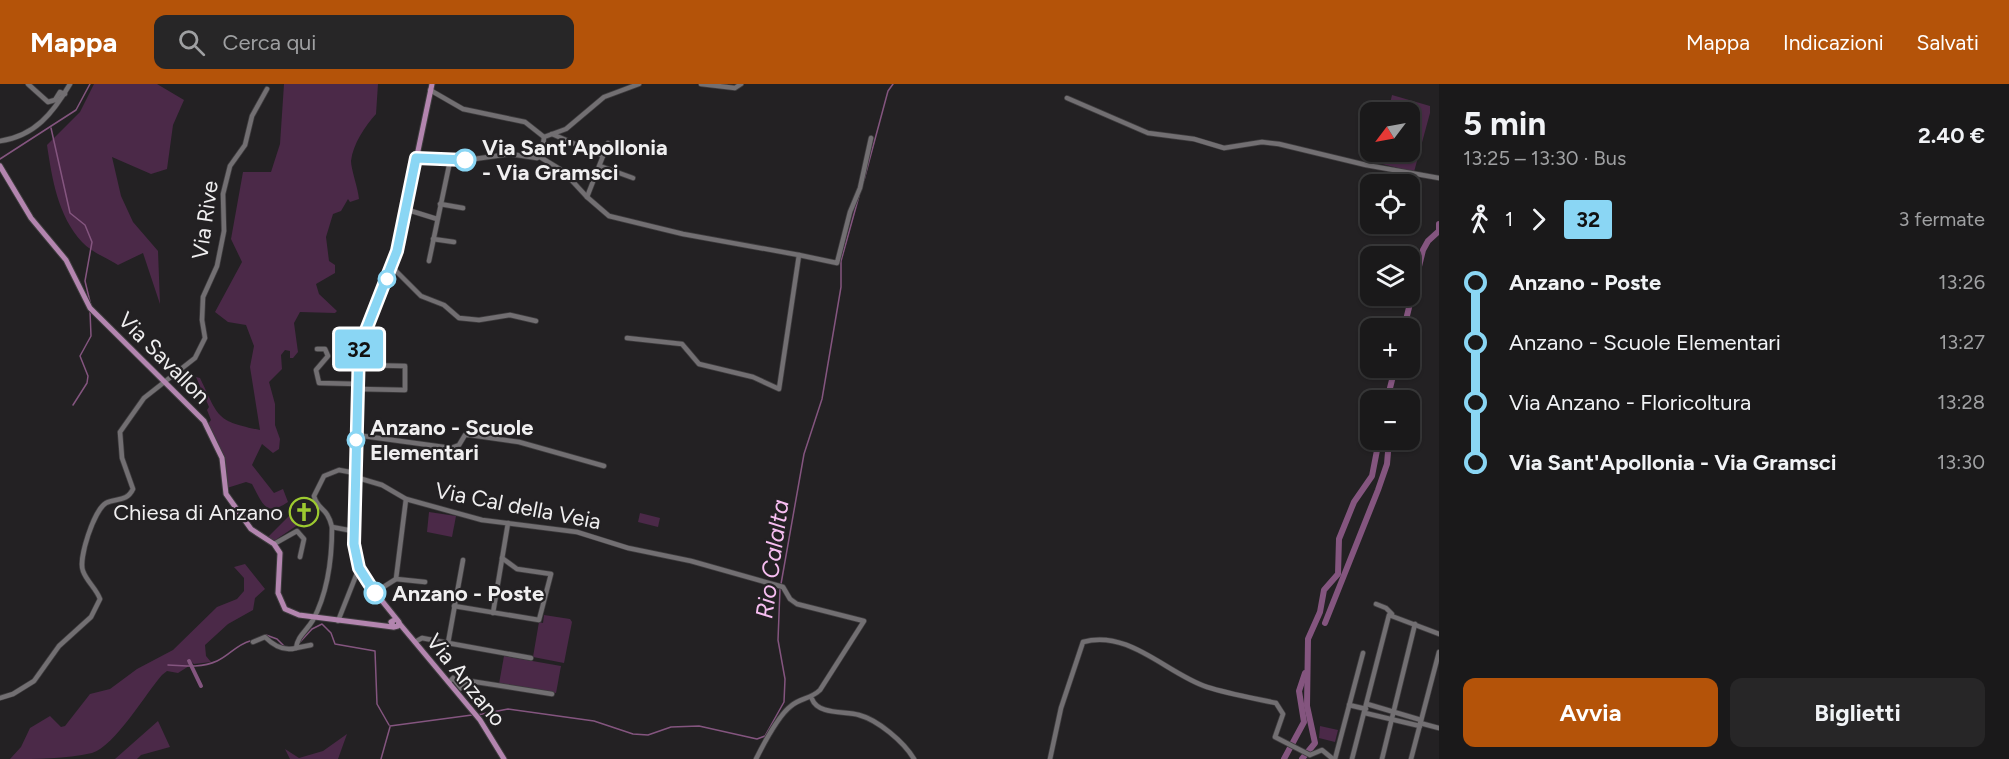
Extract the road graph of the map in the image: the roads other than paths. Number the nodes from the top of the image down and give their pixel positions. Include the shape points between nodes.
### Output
1 (28, 84) edge
2 (64, 84) edge
3 (70, 84) edge
4 (639, 84) edge
5 (701, 84) edge
6 (741, 84) edge
7 (431, 87) edge
8 (267, 89) dead end
9 (62, 93) junction
10 (1067, 98) dead end
11 (552, 134) junction
12 (544, 137) junction
13 (871, 138) dead end
14 (0, 141) edge
15 (608, 143) dead end
16 (603, 156) junction
17 (540, 157) junction
18 (416, 158) junction
19 (450, 161) junction
20 (0, 166) edge
21 (600, 166) junction
22 (633, 178) dead end
23 (1439, 178) edge
24 (586, 197) junction
25 (440, 204) junction
26 (463, 208) dead end
27 (405, 209) junction
28 (437, 219) junction
29 (433, 239) junction
30 (454, 242) dead end
31 (799, 255) junction
32 (429, 261) dead end
33 (392, 267) junction
34 (536, 321) dead end
35 (627, 338) dead end
36 (317, 350) dead end
37 (358, 365) junction
38 (165, 382) junction
39 (358, 386) junction
40 (356, 435) junction
41 (603, 466) dead end
42 (355, 475) junction
43 (406, 500) junction
44 (508, 524) junction
45 (332, 527) junction
46 (353, 531) junction
47 (274, 544) junction
48 (300, 557) dead end
49 (502, 558) junction
50 (463, 560) dead end
51 (359, 568) junction
52 (396, 579) junction
53 (425, 582) dead end
54 (385, 586) dead end
55 (1376, 604) dead end
56 (454, 606) junction
57 (493, 613) junction
58 (1390, 615) junction
59 (314, 618) junction
60 (338, 621) junction
61 (395, 623) junction
62 (1415, 624) junction
63 (1439, 634) edge
64 (253, 642) dead end
65 (415, 642) junction
66 (448, 643) junction
67 (311, 645) dead end
68 (296, 648) junction
69 (1439, 652) edge
70 (1363, 653) dead end
71 (531, 658) dead end
72 (448, 682) junction
73 (552, 694) dead end
74 (0, 698) edge
75 (812, 699) junction
76 (1349, 705) junction
77 (1366, 709) junction
78 (1395, 712) junction
79 (1393, 720) junction
80 (1420, 723) junction
81 (1439, 728) edge
82 (504, 759) edge
83 (756, 759) edge
84 (914, 759) edge
85 (1050, 759) edge
86 (1334, 759) edge
87 (1353, 759) edge
88 (1382, 759) edge
89 (1411, 759) edge

1 - 9 street via 50,103
2 - 9 street
3 - 9 street
4 - 11 street via 604,97
5 - 6 street via 735,88
7 - 12 street via 463,109 525,122
7 - 18 main road
8 - 38 street, Via Rive via 252,116 245,145 231,166 223,194 224,231 217,266 204,297 204,338 195,358
9 - 14 street via 39,126
10 - 23 street via 1148,133 1194,139 1224,148 1262,142 1280,144
11 - 12 street
11 - 16 street
12 - 17 street
13 - 31 street via 837,263
15 - 16 street
16 - 21 street
17 - 19 street via 504,154
17 - 24 street via 563,171
18 - 19 street
18 - 27 main road
19 - 25 street
20 - 38 main road, Via Savallon via 31,218 66,260 91,309
21 - 22 street
21 - 24 street
24 - 31 street via 609,216
25 - 26 street
25 - 28 street
27 - 28 street
27 - 33 main road
28 - 29 street
29 - 30 street
29 - 32 street
31 - 35 street via 779,388 753,377 699,364 682,344
33 - 34 street via 421,296 444,305 459,318 479,320 510,315
33 - 37 main road via 360,344
36 - 39 street via 325,349 328,356 316,370 319,383
37 - 39 main road
37 - 39 street via 405,366 405,390
38 - 47 main road, Via Savallon via 204,421 222,458 225,490 230,500 251,529
38 - 74 street, Via Rive via 140,402 120,432 122,458 133,489 131,494 108,502 99,510 83,553 84,572 98,593 97,609 59,646 34,681
39 - 40 main road
40 - 41 street via 451,448 470,435 519,442
40 - 42 main road
42 - 43 street, Via Cal della Veia
42 - 45 street via 339,470 324,476 314,493 315,501 328,512
42 - 46 main road
43 - 44 street, Via Cal della Veia
43 - 52 street
44 - 49 street
44 - 75 street, Via Cal della Veia via 577,532 691,561 780,586 797,604 862,621
45 - 46 street
45 - 59 street via 332,564
46 - 51 main road
47 - 48 street via 297,531 304,539
47 - 59 main road via 281,560 281,604 294,615
49 - 57 street
49 - 57 street via 517,569 551,574 539,620
50 - 56 street
51 - 60 street
51 - 61 main road, Via Anzano
52 - 53 street
52 - 54 street
55 - 58 street via 1386,608
56 - 57 street
56 - 66 street
58 - 62 street
58 - 77 street
59 - 60 main road
59 - 68 street via 298,637
60 - 61 main road via 382,627
61 - 65 main road, Via Anzano
62 - 63 street
62 - 78 street
64 - 68 street via 265,637 283,649
65 - 66 street via 420,638
65 - 72 main road, Via Anzano
66 - 71 street
67 - 68 street
69 - 80 street
70 - 76 street
72 - 73 street via 453,678 460,688 470,681
72 - 82 main road, Via Anzano via 478,717
75 - 83 street via 793,704 785,711
75 - 84 street via 816,705 867,719 900,739
76 - 77 street
76 - 86 street
77 - 78 street
77 - 79 street
77 - 87 street
78 - 79 street
78 - 80 street
79 - 80 street
79 - 88 street
80 - 81 street
80 - 89 street
85 - 86 street via 1061,708 1083,642 1114,641 1143,652 1206,687 1275,704 1283,714 1275,736 1307,754 1322,750

